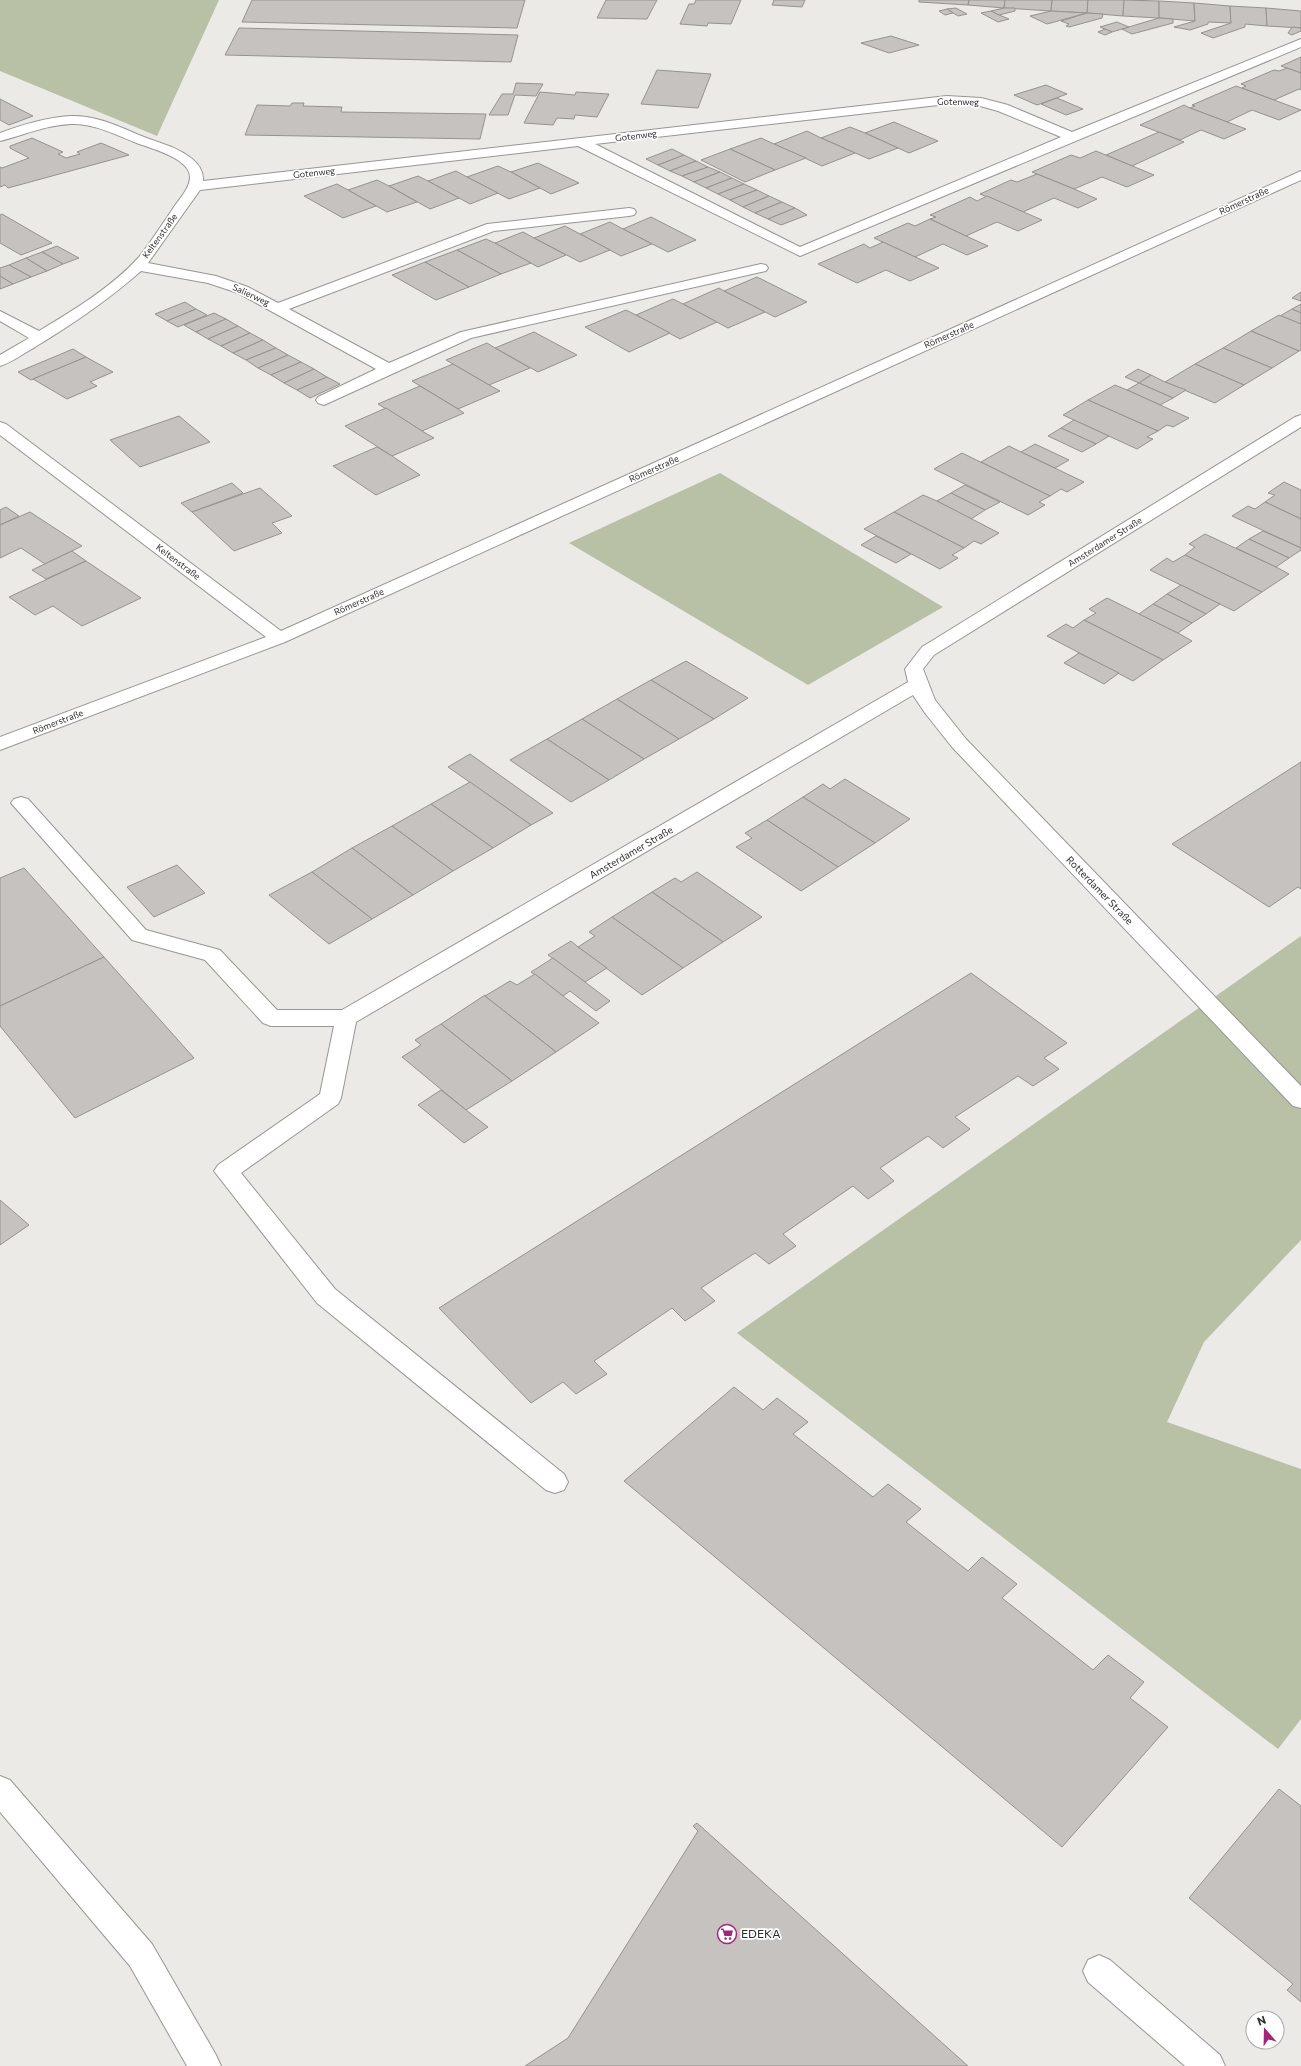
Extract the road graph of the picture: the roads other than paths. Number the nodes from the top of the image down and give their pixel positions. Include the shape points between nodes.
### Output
1 (1301, 43) edge
2 (0, 137) edge
3 (1072, 137) junction
4 (580, 142) junction
5 (1301, 175) edge
6 (195, 186) junction
7 (628, 212) dead end
8 (138, 266) junction
9 (761, 268) dead end
10 (278, 308) junction
11 (0, 315) edge
12 (40, 338) junction
13 (0, 361) edge
14 (388, 369) junction
15 (324, 400) dead end
16 (1301, 420) edge
17 (0, 427) edge
18 (279, 638) junction
19 (915, 677) junction
20 (0, 744) edge
21 (21, 803) dead end
22 (346, 1018) junction
23 (1301, 1100) edge
24 (555, 1482) dead end
25 (2, 1795) edge
26 (1099, 1971) dead end
27 (205, 2066) edge
28 (1209, 2066) edge

1 - 3 street
2 - 6 street via 20,130 79,120 100,125 171,151 192,168 196,174
3 - 4 street, Gotenweg via 1003,108 982,102 947,100
3 - 4 street via 800,252
4 - 6 street, Gotenweg
5 - 18 street, Römerstraße
6 - 8 street, Keltenstraße via 160,239
7 - 10 street via 492,227
8 - 10 street, Salierweg via 211,279 243,290
8 - 12 street, Keltenstraße
9 - 14 street via 466,336
10 - 14 street, Salierweg
11 - 12 street
12 - 13 street, Keltenstraße
14 - 15 street
16 - 19 street, Amsterdamer Straße via 928,651
17 - 18 street, Keltenstraße
18 - 20 street, Römerstraße
19 - 22 street, Amsterdamer Straße
19 - 23 street, Rotterdamer Straße via 932,710 959,743
21 - 22 street via 139,935 212,955 271,1018
22 - 24 street via 330,1098 226,1171 326,1296
25 - 27 street via 141,1955
26 - 28 street

